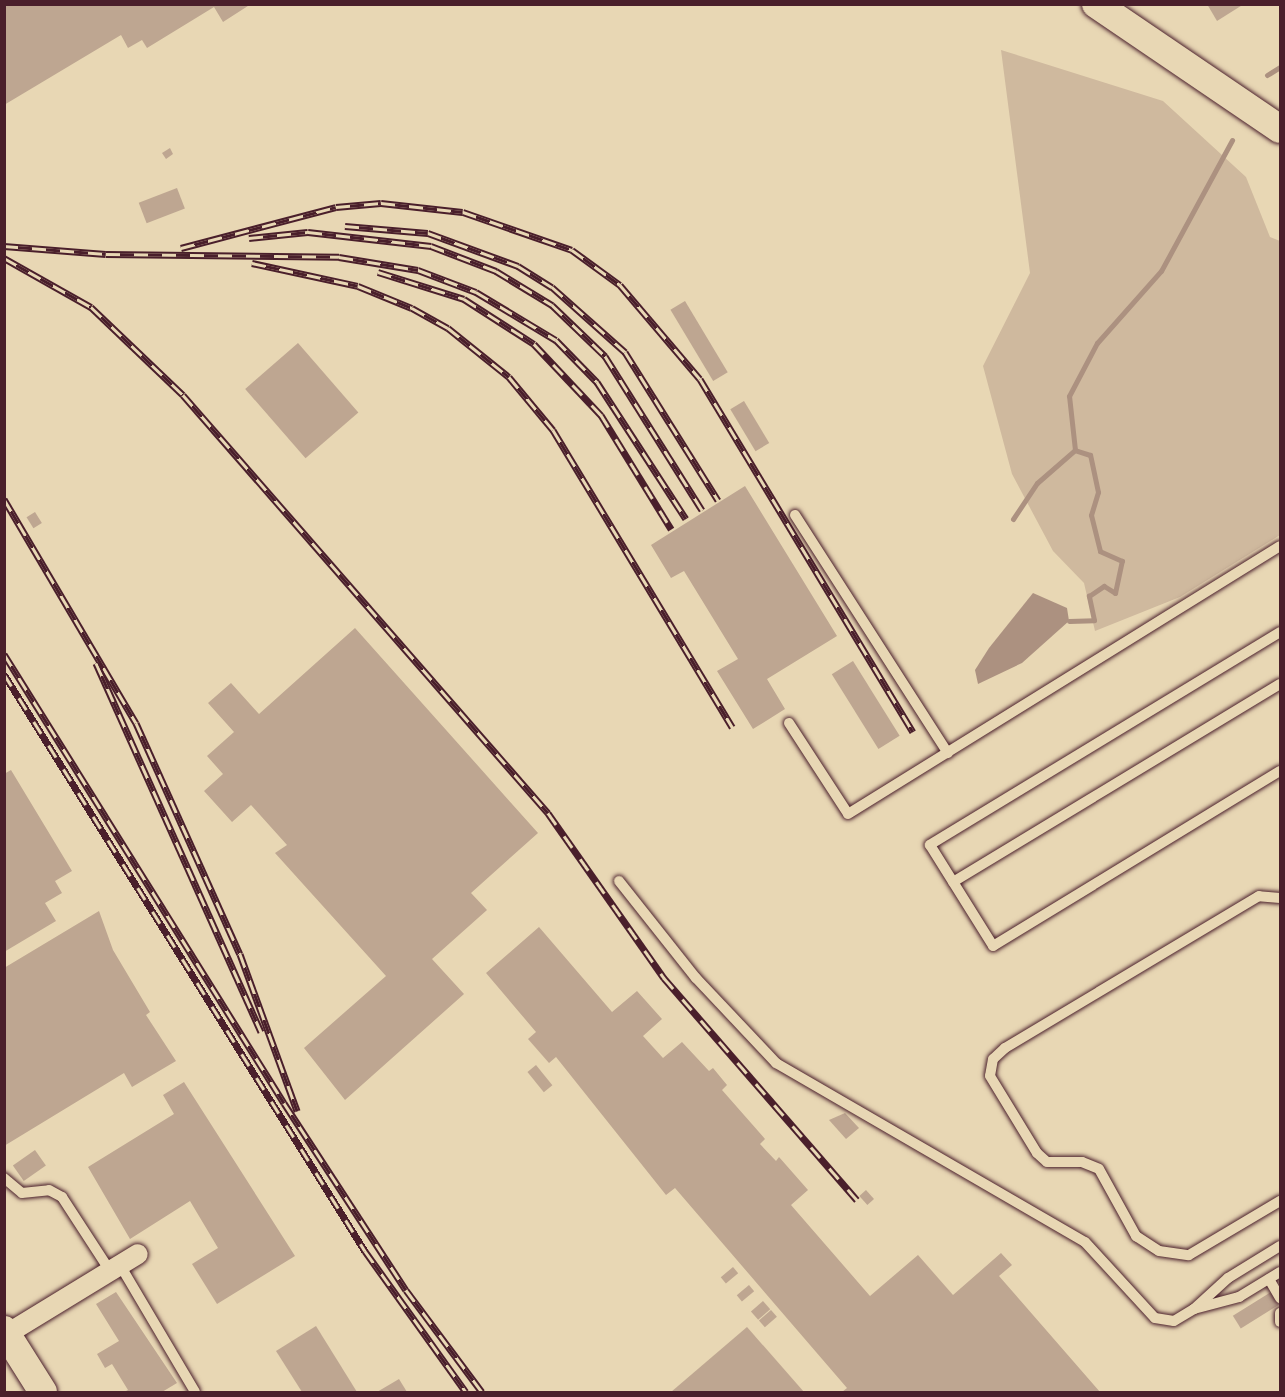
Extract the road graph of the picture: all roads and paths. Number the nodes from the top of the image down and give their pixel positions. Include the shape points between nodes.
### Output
1 (1096, 4) edge
2 (1281, 129) edge
3 (795, 515) dead end
4 (1281, 546) edge
5 (1281, 632) edge
6 (1281, 684) edge
7 (789, 723) dead end
8 (948, 753) junction
9 (1281, 771) edge
10 (620, 881) dead end
11 (953, 882) junction
12 (1281, 898) edge
13 (4, 1178) edge
14 (1281, 1201) edge
15 (1281, 1246) edge
16 (138, 1254) dead end
17 (115, 1268) junction
18 (1281, 1272) edge
19 (1269, 1279) junction
20 (1281, 1298) edge
21 (1194, 1309) junction
22 (1281, 1313) edge
23 (1281, 1322) edge
24 (6, 1332) edge
25 (43, 1392) edge
26 (195, 1392) edge

1 - 2 street
3 - 8 lane
4 - 8 lane
5 - 11 lane via 930,845
6 - 11 lane
7 - 8 lane via 848,813
9 - 11 lane via 993,946
10 - 21 lane via 696,978 776,1063 1085,1242 1155,1318 1174,1321
12 - 14 lane via 1259,896 1005,1048 993,1059 990,1076 1036,1153 1047,1162 1082,1162 1099,1169 1136,1236 1159,1251 1189,1255
13 - 17 lane via 22,1193 49,1190 62,1197
15 - 21 lane via 1228,1278
16 - 17 street
17 - 24 street
17 - 26 lane
18 - 19 lane
19 - 20 lane
19 - 21 lane via 1239,1297
22 - 23 lane
24 - 25 street

